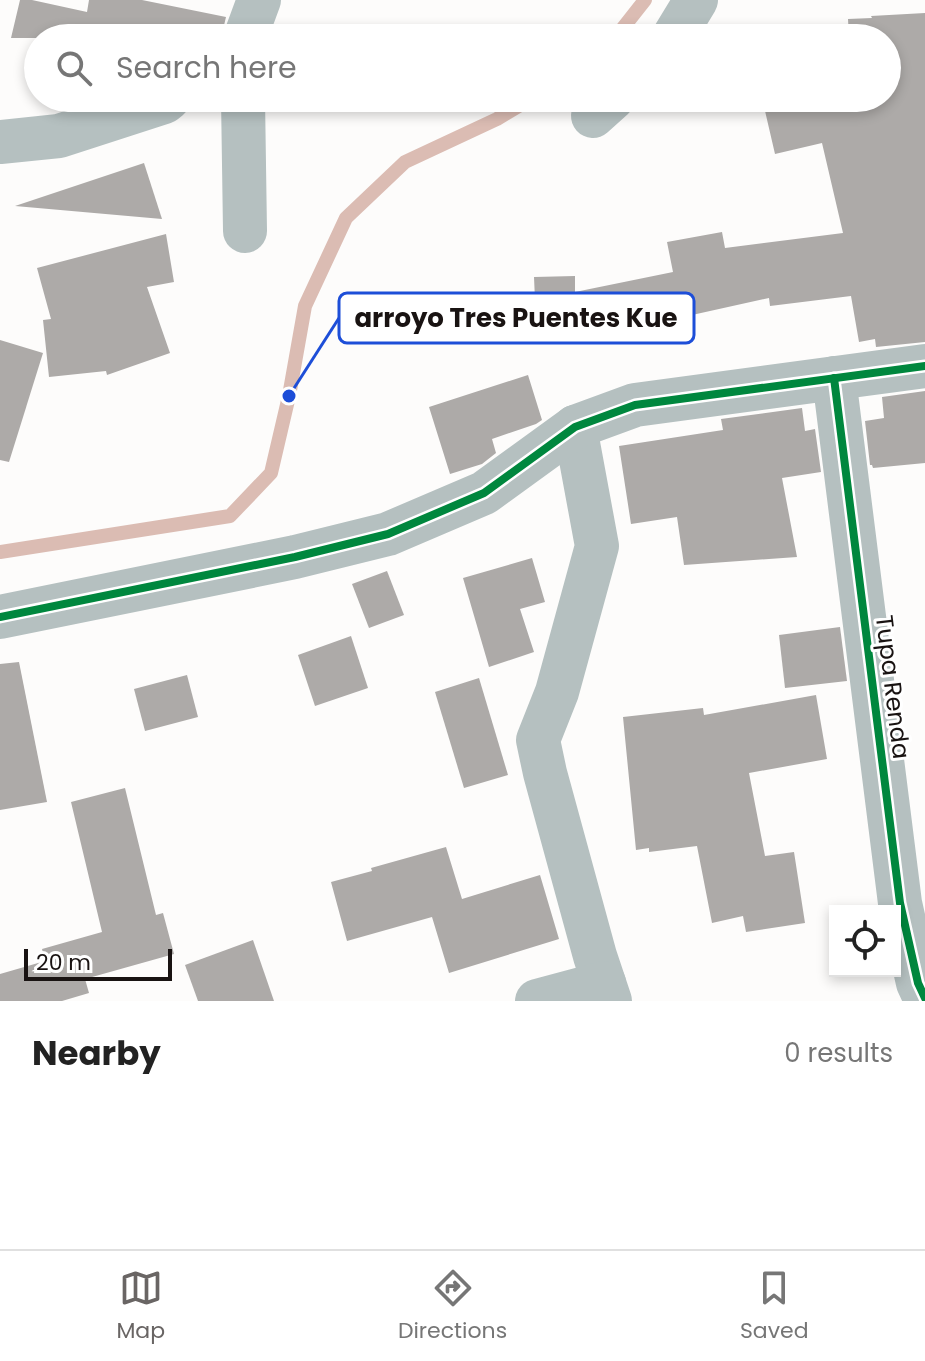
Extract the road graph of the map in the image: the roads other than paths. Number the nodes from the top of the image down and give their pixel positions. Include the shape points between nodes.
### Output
1 (259, 0) edge
2 (696, 0) edge
3 (250, 24) edge
4 (681, 24) edge
5 (133, 112) edge
6 (243, 112) edge
7 (0, 142) edge
8 (245, 231) dead end
9 (925, 366) edge
10 (834, 378) junction
11 (575, 427) junction
12 (0, 617) edge
13 (607, 992) edge
14 (925, 998) edge
15 (537, 1001) edge

1 - 3 street
2 - 4 street
5 - 7 street via 59,136
6 - 8 street
9 - 10 street
10 - 11 street via 635,405
10 - 14 street, Tupa Renda via 900,903
11 - 12 street via 484,493 388,534
11 - 13 street via 597,546 557,692 538,740
13 - 15 street

